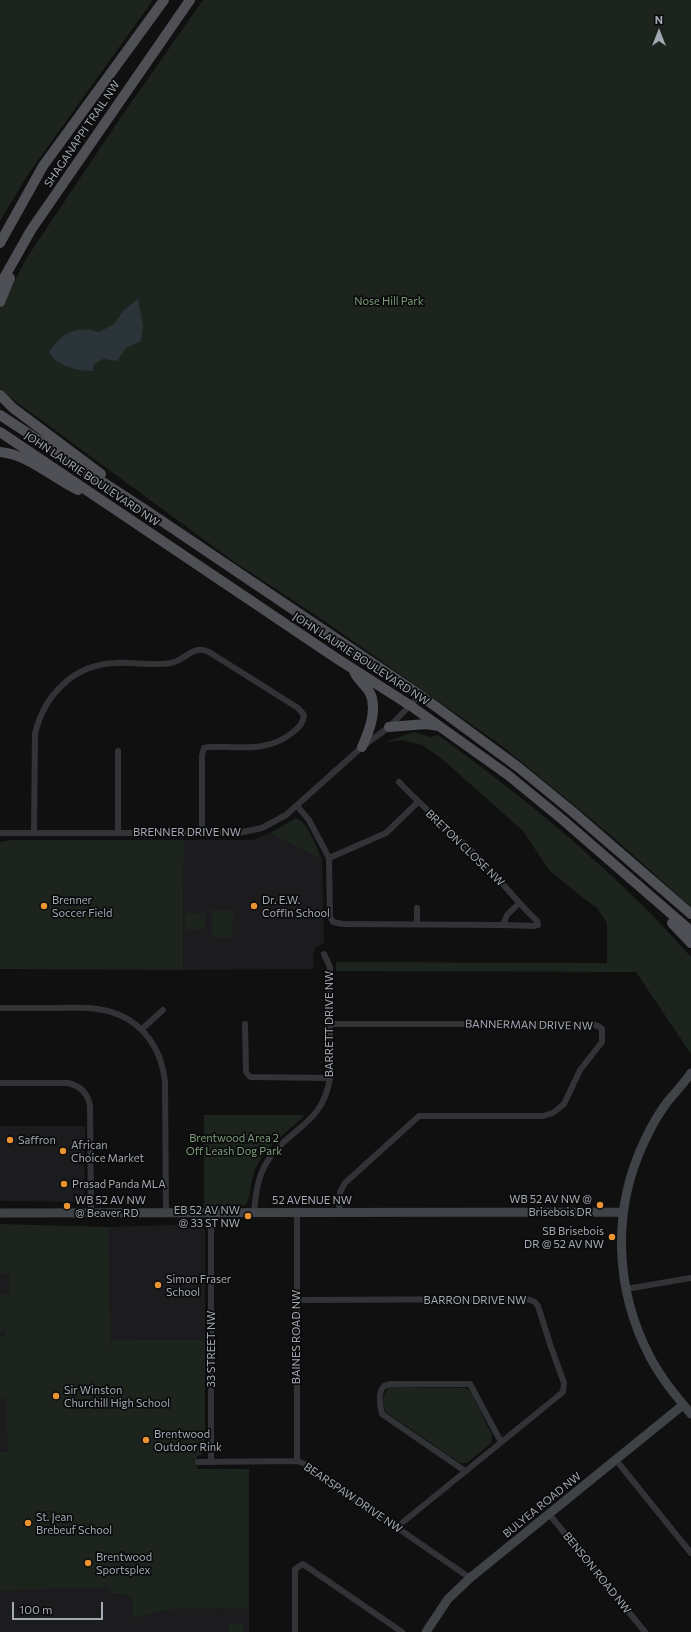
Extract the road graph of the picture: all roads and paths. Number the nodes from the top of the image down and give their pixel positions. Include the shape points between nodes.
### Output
1 (164, 0) edge
2 (190, 0) edge
3 (0, 243) edge
4 (19, 250) junction
5 (0, 285) edge
6 (0, 302) edge
7 (0, 395) edge
8 (0, 415) edge
9 (0, 432) edge
10 (0, 452) edge
11 (103, 501) junction
12 (144, 509) junction
13 (352, 667) junction
14 (420, 695) junction
15 (411, 706) junction
16 (389, 726) junction
17 (439, 726) junction
18 (362, 748) junction
19 (118, 751) dead end
20 (399, 782) dead end
21 (418, 802) junction
22 (297, 806) junction
23 (0, 832) edge
24 (34, 832) junction
25 (118, 832) junction
26 (202, 832) junction
27 (329, 858) junction
28 (644, 891) junction
29 (519, 903) junction
30 (417, 908) dead end
31 (691, 914) edge
32 (417, 924) junction
33 (503, 924) junction
34 (691, 932) edge
35 (691, 943) edge
36 (324, 954) dead end
37 (0, 1008) edge
38 (163, 1010) dead end
39 (245, 1024) dead end
40 (330, 1024) junction
41 (142, 1029) junction
42 (689, 1077) edge
43 (330, 1078) junction
44 (0, 1083) edge
45 (166, 1212) junction
46 (211, 1212) junction
47 (254, 1212) junction
48 (297, 1212) junction
49 (339, 1212) junction
50 (623, 1212) junction
51 (0, 1213) edge
52 (90, 1213) junction
53 (691, 1278) edge
54 (626, 1289) junction
55 (296, 1300) junction
56 (683, 1405) junction
57 (691, 1414) edge
58 (501, 1442) junction
59 (616, 1460) junction
60 (297, 1461) junction
61 (198, 1462) dead end
62 (211, 1462) junction
63 (465, 1471) junction
64 (550, 1514) junction
65 (397, 1527) junction
66 (691, 1553) edge
67 (470, 1578) junction
68 (295, 1632) edge
69 (402, 1632) edge
70 (426, 1632) edge
71 (645, 1632) edge

1 - 3 main road, SHAGANAPPI TRAIL NW via 43,166
2 - 4 main road, SHAGANAPPI TRAIL NW
4 - 5 main road, SHAGANAPPI TRAIL NW
4 - 6 main road
7 - 12 main road via 13,408 83,459
8 - 12 main road, JOHN LAURIE BOULEVARD NW
9 - 11 main road, JOHN LAURIE BOULEVARD NW
10 - 11 main road via 23,458 66,484
11 - 13 main road, JOHN LAURIE BOULEVARD NW
12 - 14 main road, JOHN LAURIE BOULEVARD NW
13 - 15 main road, JOHN LAURIE BOULEVARD NW
13 - 18 main road via 356,677 370,693 373,705 372,720
14 - 15 street, BRENNER DRIVE NW
14 - 31 main road, JOHN LAURIE BOULEVARD NW via 573,812
15 - 16 street, BRENNER DRIVE NW
15 - 17 main road, JOHN LAURIE BOULEVARD NW
16 - 17 main road
16 - 18 street, BRENNER DRIVE NW
17 - 28 main road, JOHN LAURIE BOULEVARD NW via 508,775
18 - 22 street, BRENNER DRIVE NW
19 - 25 street
20 - 21 street
21 - 27 street, BRETON CLOSE NW via 386,833
21 - 29 street, BRETON CLOSE NW via 483,862
22 - 26 street, BRENNER DRIVE NW via 273,823 252,831
22 - 27 street, BRETON CLOSE NW via 309,820
23 - 24 street, BRENNER DRIVE NW
24 - 25 street, BRENNER DRIVE NW
24 - 26 street via 35,734 40,718 57,690 74,675 94,667 114,663 172,662 201,648 298,708 304,715 301,725 272,745 254,748 204,748
25 - 26 street, BRENNER DRIVE NW
27 - 32 street, BRETON CLOSE NW via 330,917 333,922
28 - 34 main road, JOHN LAURIE BOULEVARD NW
28 - 35 main road
29 - 33 street
29 - 33 street, BRETON CLOSE NW via 538,925
30 - 32 street
32 - 33 street, BRETON CLOSE NW
36 - 40 street, BARRETT DRIVE NW via 330,967
37 - 41 street via 100,1009 121,1016
38 - 41 street
39 - 43 street via 246,1072 250,1077
40 - 43 street, BARRETT DRIVE NW
40 - 49 street, BANNERMAN DRIVE NW via 591,1024 602,1029 603,1036 602,1042 580,1070 564,1104 558,1110 543,1116 418,1116 345,1183 340,1192
41 - 45 street via 164,1069
42 - 50 street via 667,1103 644,1141 629,1183
43 - 47 street, BARRETT DRIVE NW via 327,1092 317,1112 277,1150 264,1167 258,1182
44 - 52 street via 68,1083 85,1093 90,1106
45 - 46 street, 52 AVENUE NW
45 - 52 street, 52 AVENUE NW
46 - 47 street, 52 AVENUE NW
46 - 62 street, 33 STREET NW
47 - 48 street, 52 AVENUE NW
48 - 49 street, 52 AVENUE NW
48 - 55 street, BAINES ROAD NW
49 - 50 street, 52 AVENUE NW
50 - 54 street via 621,1249
51 - 52 street, 52 AVENUE NW
53 - 54 street
54 - 56 street via 638,1330 651,1359
55 - 58 street, BARRON DRIVE NW via 527,1299 535,1302 565,1387 561,1395
55 - 60 street, BAINES ROAD NW
56 - 57 street
56 - 59 street, BULYEA ROAD NW
58 - 63 street, BARRON DRIVE NW
58 - 63 street via 470,1384 384,1386 380,1391 382,1414
59 - 64 street, BULYEA ROAD NW
59 - 66 street
60 - 62 street, BEARSPAW DRIVE NW
60 - 65 street, BEARSPAW DRIVE NW via 316,1470
61 - 62 street, BEARSPAW DRIVE NW
63 - 65 street, BARRON DRIVE NW
64 - 67 street, BULYEA ROAD NW
64 - 71 street, BENSON ROAD NW
65 - 67 street, BEARSPAW DRIVE NW
67 - 70 street, BULYEA ROAD NW via 448,1599
68 - 69 street via 295,1569 303,1564

